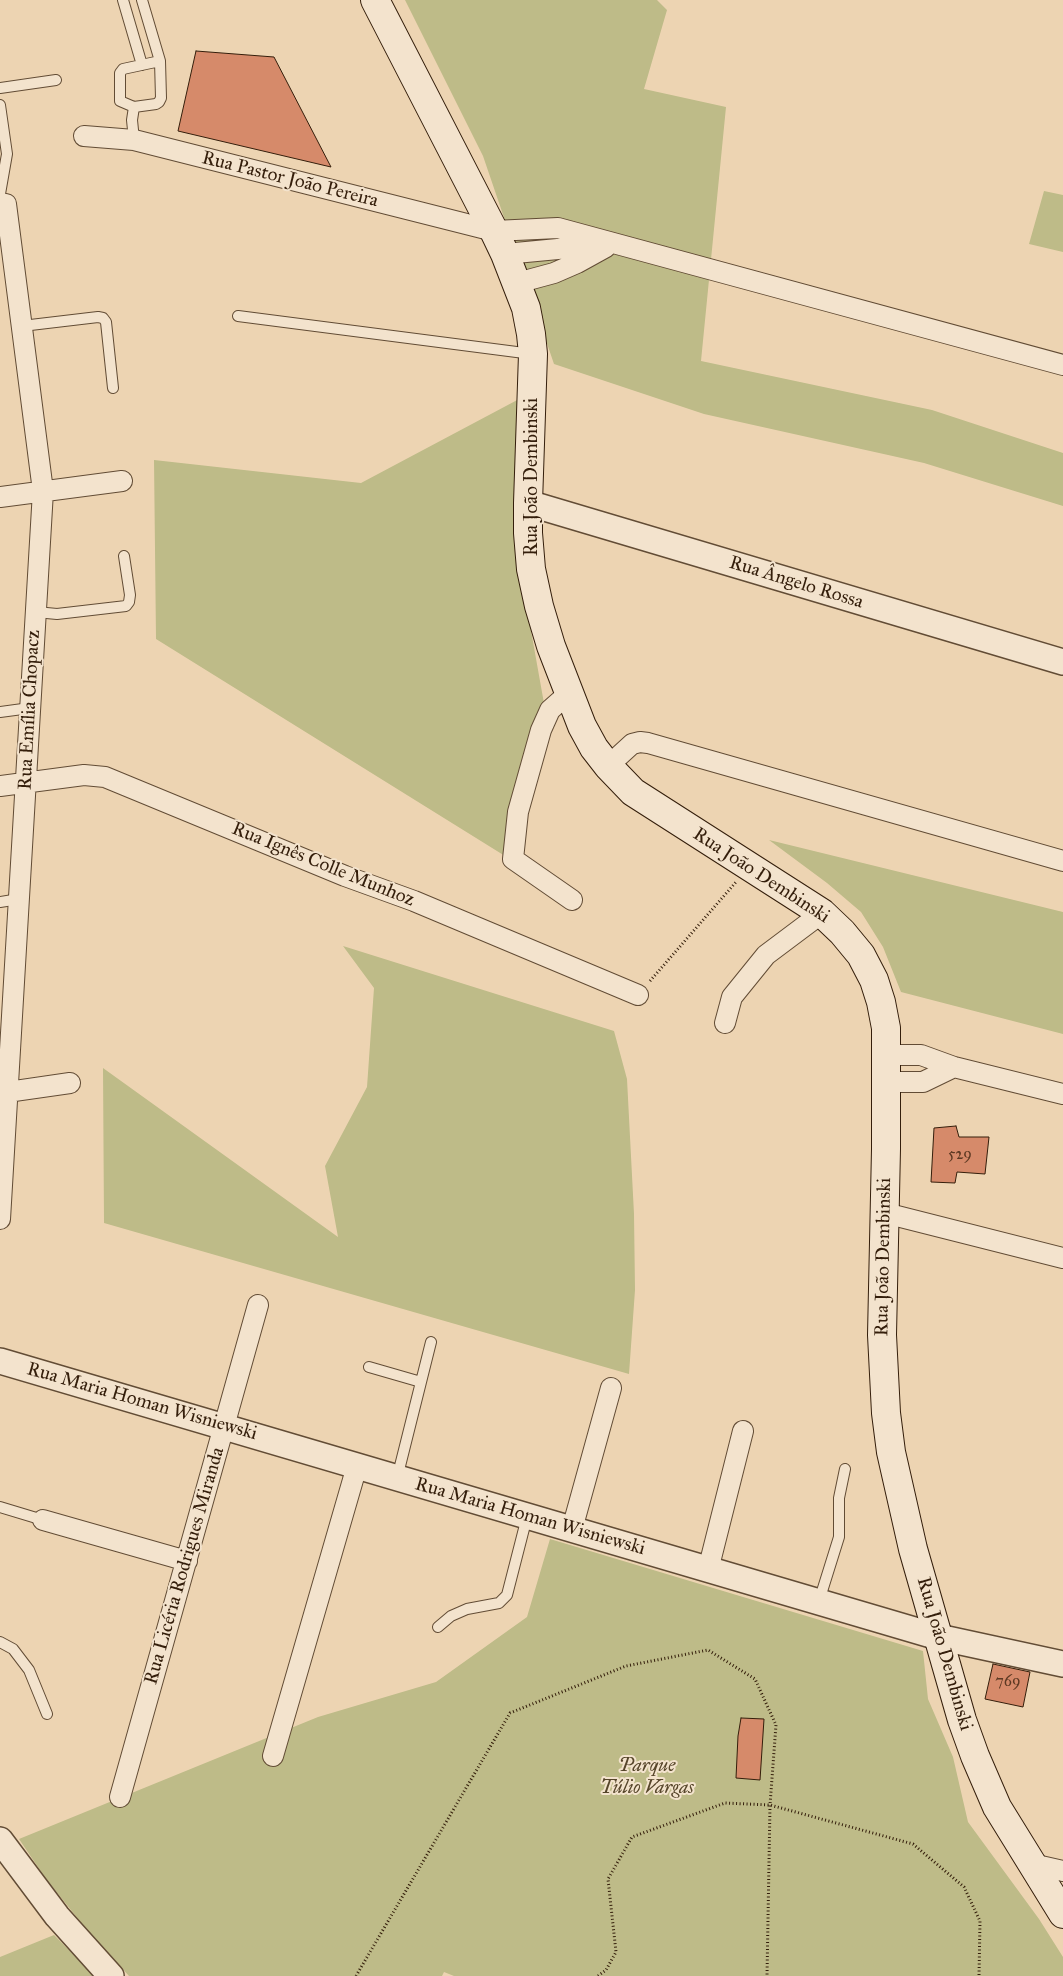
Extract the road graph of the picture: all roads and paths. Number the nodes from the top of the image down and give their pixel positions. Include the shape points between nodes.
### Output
1 (122, 0) edge
2 (142, 0) edge
3 (375, 0) edge
4 (160, 61) junction
5 (142, 65) junction
6 (56, 80) dead end
7 (0, 88) edge
8 (134, 107) junction
9 (0, 108) edge
10 (84, 136) dead end
11 (134, 140) junction
12 (2, 200) edge
13 (500, 243) junction
14 (612, 244) junction
15 (517, 283) junction
16 (238, 316) dead end
17 (22, 326) junction
18 (532, 354) junction
19 (1063, 365) edge
20 (113, 388) dead end
21 (122, 481) dead end
22 (43, 491) junction
23 (0, 497) edge
24 (528, 503) junction
25 (124, 556) dead end
26 (36, 612) junction
27 (1063, 662) edge
28 (568, 694) junction
29 (30, 708) junction
30 (0, 712) edge
31 (608, 766) junction
32 (26, 783) junction
33 (0, 786) edge
34 (1063, 861) edge
35 (750, 866) junction
36 (10, 900) edge
37 (572, 900) dead end
38 (822, 913) junction
39 (638, 995) joint
40 (6, 1016) edge
41 (725, 1023) dead end
42 (954, 1067) junction
43 (887, 1068) junction
44 (70, 1083) dead end
45 (4, 1092) edge
46 (1063, 1094) edge
47 (885, 1212) junction
48 (0, 1219) edge
49 (1063, 1258) edge
50 (258, 1305) dead end
51 (431, 1342) dead end
52 (0, 1361) edge
53 (369, 1367) dead end
54 (421, 1382) junction
55 (611, 1388) dead end
56 (224, 1427) junction
57 (743, 1432) dead end
58 (357, 1466) junction
59 (845, 1469) dead end
60 (397, 1478) junction
61 (0, 1507) edge
62 (527, 1516) junction
63 (43, 1520) joint
64 (572, 1529) junction
65 (187, 1561) junction
66 (708, 1570) junction
67 (819, 1602) junction
68 (438, 1627) dead end
69 (938, 1637) junction
70 (0, 1642) edge
71 (1063, 1664) edge
72 (47, 1714) dead end
73 (273, 1756) dead end
74 (120, 1798) dead end
75 (770, 1805) junction
76 (0, 1840) edge
77 (1032, 1864) junction
78 (1063, 1871) edge
79 (1063, 1914) edge
80 (111, 1976) edge
81 (356, 1976) edge
82 (598, 1976) edge
83 (767, 1976) edge
84 (979, 1976) edge

1 - 5 lane
2 - 4 lane
3 - 13 main road, Rua João Dembinski
4 - 5 lane
4 - 8 lane via 160,102
5 - 8 lane via 128,67 120,73 120,101
6 - 7 lane
8 - 11 lane
9 - 12 lane via 7,154
10 - 11 street, Rua Pastor João Pereira
11 - 13 street, Rua Pastor João Pereira
12 - 17 street, Rua Emília Chopacz
13 - 14 street, Rua Pastor João Pereira via 558,228
13 - 15 main road, Rua João Dembinski
14 - 15 street via 564,268
14 - 19 street, Rua Pastor João Pereira
15 - 18 main road, Rua João Dembinski via 526,308
16 - 18 lane
17 - 20 lane via 103,318
17 - 22 street, Rua Emília Chopacz
18 - 24 main road, Rua João Dembinski
21 - 22 street
22 - 23 street
22 - 26 street, Rua Emília Chopacz
24 - 27 street, Rua Ângelo Rossa
24 - 28 main road, Rua João Dembinski via 530,551 537,596
25 - 26 lane via 130,595 126,606 57,614
26 - 29 street, Rua Emília Chopacz
28 - 31 main road, Rua João Dembinski via 594,748
28 - 37 street via 550,710 541,730 519,805 513,859
29 - 30 lane
29 - 32 street, Rua Emília Chopacz
31 - 34 street via 632,744 648,742
31 - 35 main road, Rua João Dembinski via 649,803
32 - 33 street, Rua Ignês Colle Munhoz
32 - 36 street, Rua Emília Chopacz
32 - 39 street, Rua Ignês Colle Munhoz via 84,775 116,781
35 - 38 main road, Rua João Dembinski
35 - 39 path
36 - 40 street, Rua Emília Chopacz
38 - 41 street via 766,956 732,998
38 - 43 main road, Rua João Dembinski via 861,955 874,980 886,1028
40 - 45 street, Rua Emília Chopacz
42 - 43 street via 921,1056
42 - 43 street via 923,1082
42 - 46 street
43 - 47 main road, Rua João Dembinski
44 - 45 street
45 - 48 street, Rua Emília Chopacz
47 - 49 street
47 - 69 main road, Rua João Dembinski via 882,1343 890,1452
50 - 56 street, Rua Licéria Rodrigues Miranda
51 - 54 lane
52 - 56 street, Rua Maria Homan Wisniewski
53 - 54 lane
54 - 60 lane
55 - 64 street
56 - 58 street, Rua Maria Homan Wisniewski
56 - 65 street, Rua Licéria Rodrigues Miranda
57 - 66 street
58 - 60 street, Rua Maria Homan Wisniewski
58 - 73 street
59 - 67 lane via 839,1498 839,1537
60 - 62 street, Rua Maria Homan Wisniewski
61 - 63 lane
62 - 64 street, Rua Maria Homan Wisniewski
62 - 68 lane via 507,1595 499,1602 451,1616
63 - 65 street
64 - 66 street, Rua Maria Homan Wisniewski
65 - 74 street, Rua Licéria Rodrigues Miranda
66 - 67 street, Rua Maria Homan Wisniewski
67 - 69 street, Rua Maria Homan Wisniewski
69 - 71 street, Rua Maria Homan Wisniewski
69 - 77 main road, Rua João Dembinski via 962,1720 986,1785
70 - 72 lane via 13,1649 29,1670
75 - 81 path via 776,1725 755,1678 708,1650 626,1666 510,1713
75 - 82 path via 725,1803 632,1837 608,1879 616,1952 606,1970
75 - 83 path
75 - 84 path via 913,1844 964,1887 980,1921
76 - 80 street via 57,1916
77 - 78 street
77 - 79 main road, Rua João Dembinski

